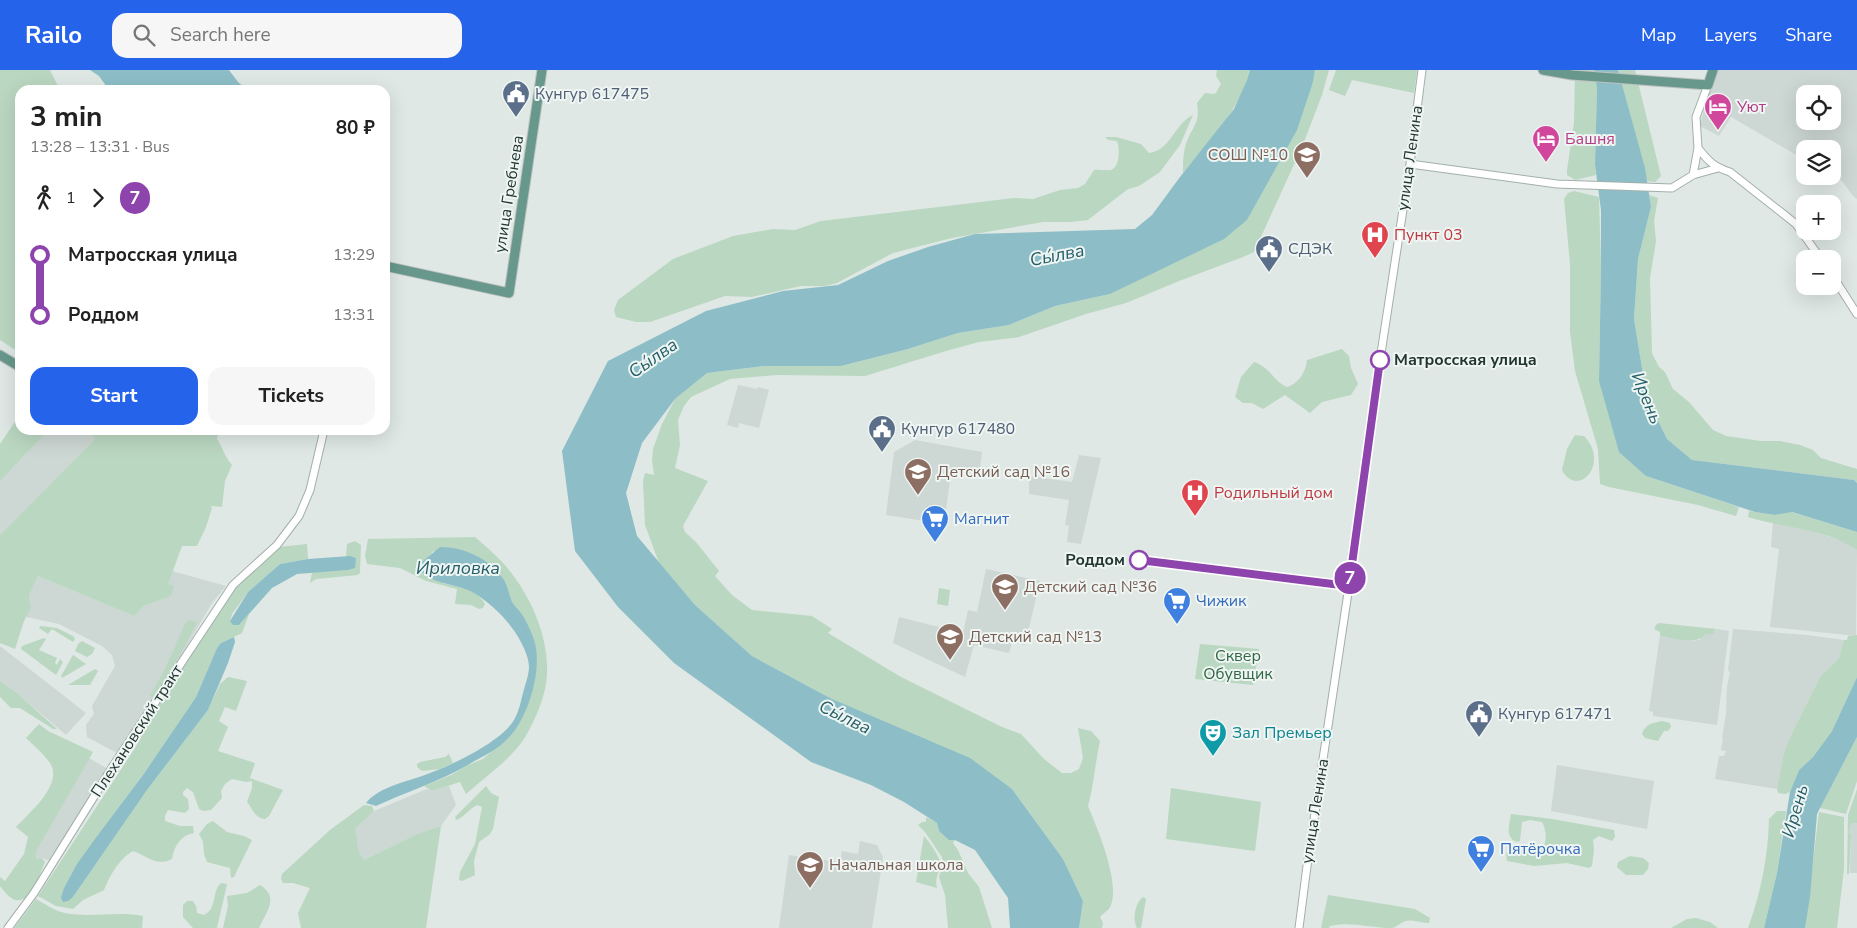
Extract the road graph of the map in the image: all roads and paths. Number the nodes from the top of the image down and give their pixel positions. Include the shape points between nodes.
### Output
1 (542, 70) edge
2 (1422, 70) edge
3 (1543, 70) edge
4 (1713, 70) edge
5 (1708, 85) junction
6 (1698, 148) junction
7 (1410, 164) junction
8 (1718, 168) junction
9 (1693, 176) junction
10 (1815, 250) edge
11 (390, 267) edge
12 (1841, 289) edge
13 (1857, 314) edge
14 (0, 356) edge
15 (15, 364) edge
16 (323, 435) edge
17 (8, 928) edge
18 (1299, 928) edge

1 - 11 main road, улица Гребнева via 509,293
2 - 7 street, улица Ленина
3 - 5 main road
4 - 5 main road
5 - 6 street via 1696,117
6 - 8 street
6 - 9 street
7 - 9 street via 1557,184 1672,188
7 - 18 street, улица Ленина
8 - 9 street
8 - 10 street via 1730,172 1796,224
12 - 13 street
14 - 15 main road
16 - 17 street, Плехановский тракт via 306,502 299,516 277,546 233,585

